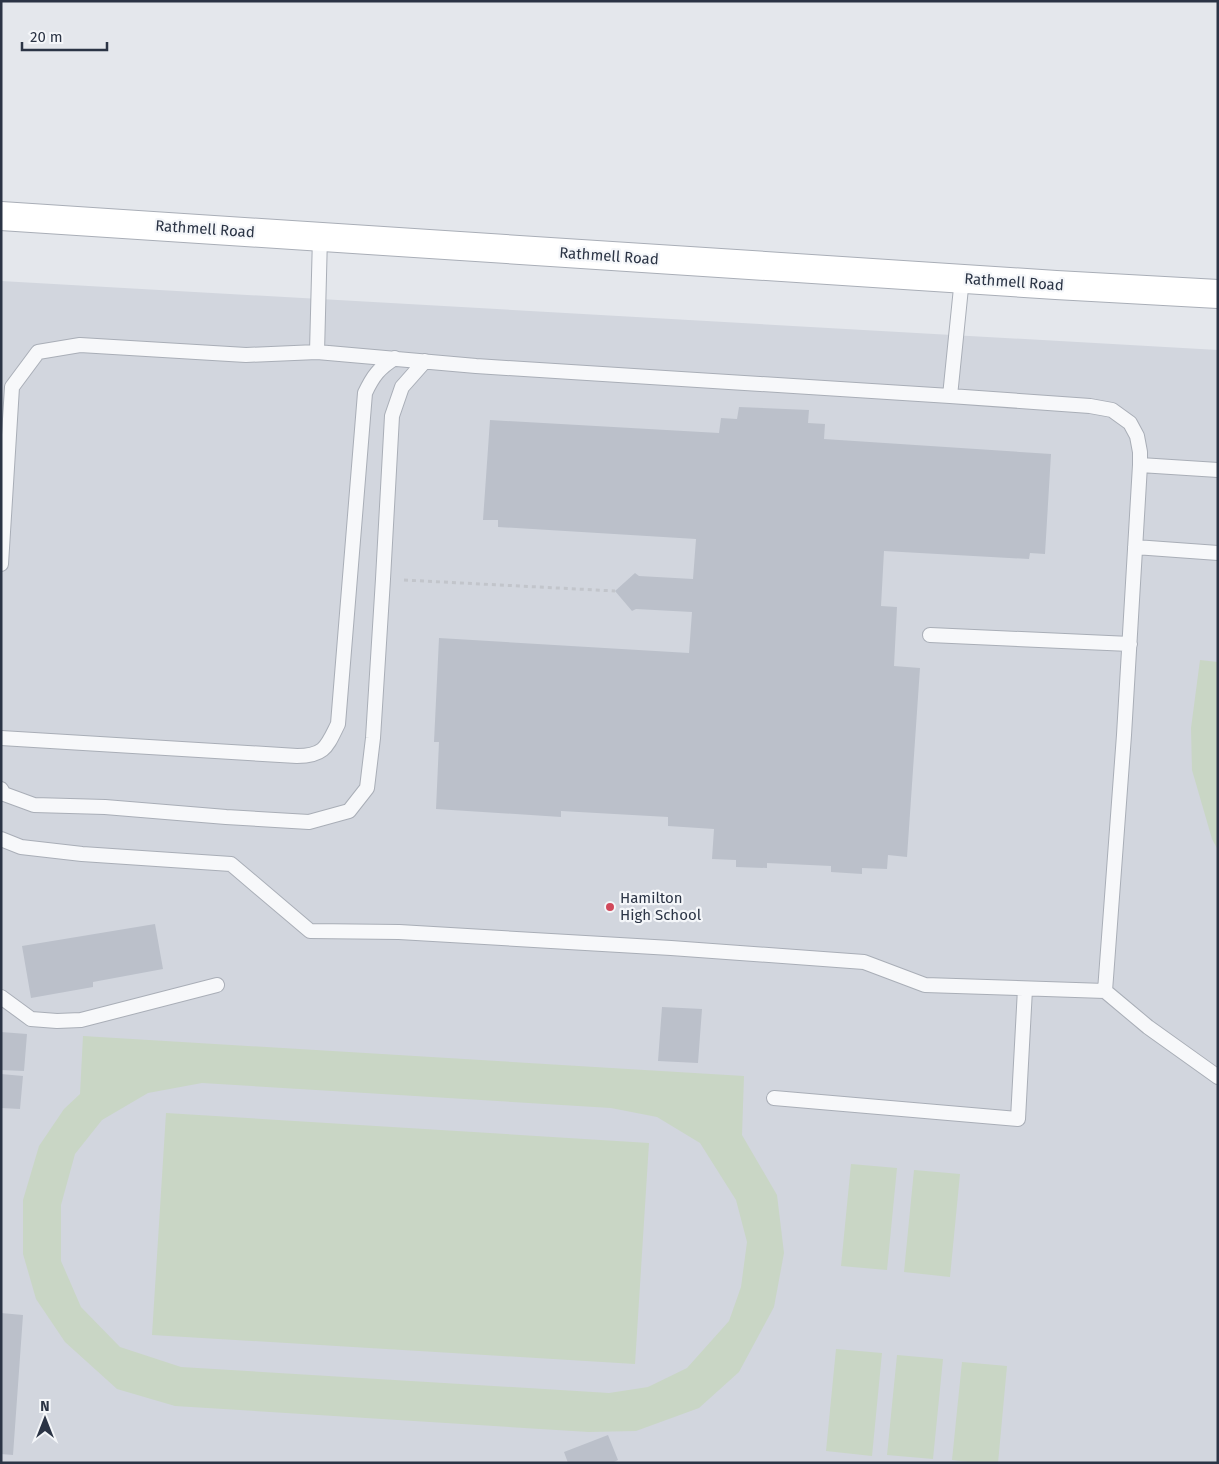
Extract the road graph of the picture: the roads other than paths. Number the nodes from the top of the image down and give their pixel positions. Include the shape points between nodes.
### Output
1 (1, 216) edge
2 (320, 237) junction
3 (962, 278) junction
4 (1218, 294) edge
5 (317, 352) junction
6 (396, 358) junction
7 (426, 361) junction
8 (950, 396) junction
9 (1140, 465) junction
10 (1218, 470) edge
11 (1135, 547) junction
12 (1218, 553) edge
13 (1, 564) edge
14 (930, 635) dead end
15 (1130, 644) junction
16 (1, 738) edge
17 (1, 789) edge
18 (1, 839) edge
19 (217, 985) dead end
20 (1025, 989) junction
21 (1105, 991) junction
22 (1, 997) edge
23 (1218, 1077) edge
24 (774, 1098) dead end

1 - 2 street, Rathmell Road
2 - 3 street, Rathmell Road
2 - 5 lane
3 - 4 street, Rathmell Road
3 - 8 lane
5 - 6 lane
5 - 13 lane via 246,355 80,345 38,352 12,387
6 - 7 lane
6 - 16 lane via 383,365 365,393 338,724 322,751 311,756 297,756
7 - 8 lane
7 - 17 lane via 402,387 392,416 373,738 366,788 349,811 309,822 34,805 4,794
8 - 9 lane via 1112,410 1130,423 1137,436
9 - 10 lane
9 - 11 lane
11 - 12 lane
11 - 15 lane
14 - 15 lane
15 - 21 lane
18 - 20 lane via 21,847 82,854 231,864 310,931 399,932 864,962 925,985
19 - 22 lane via 81,1020 57,1022 31,1019
20 - 21 lane
20 - 24 lane via 1018,1119
21 - 23 lane via 1148,1027

